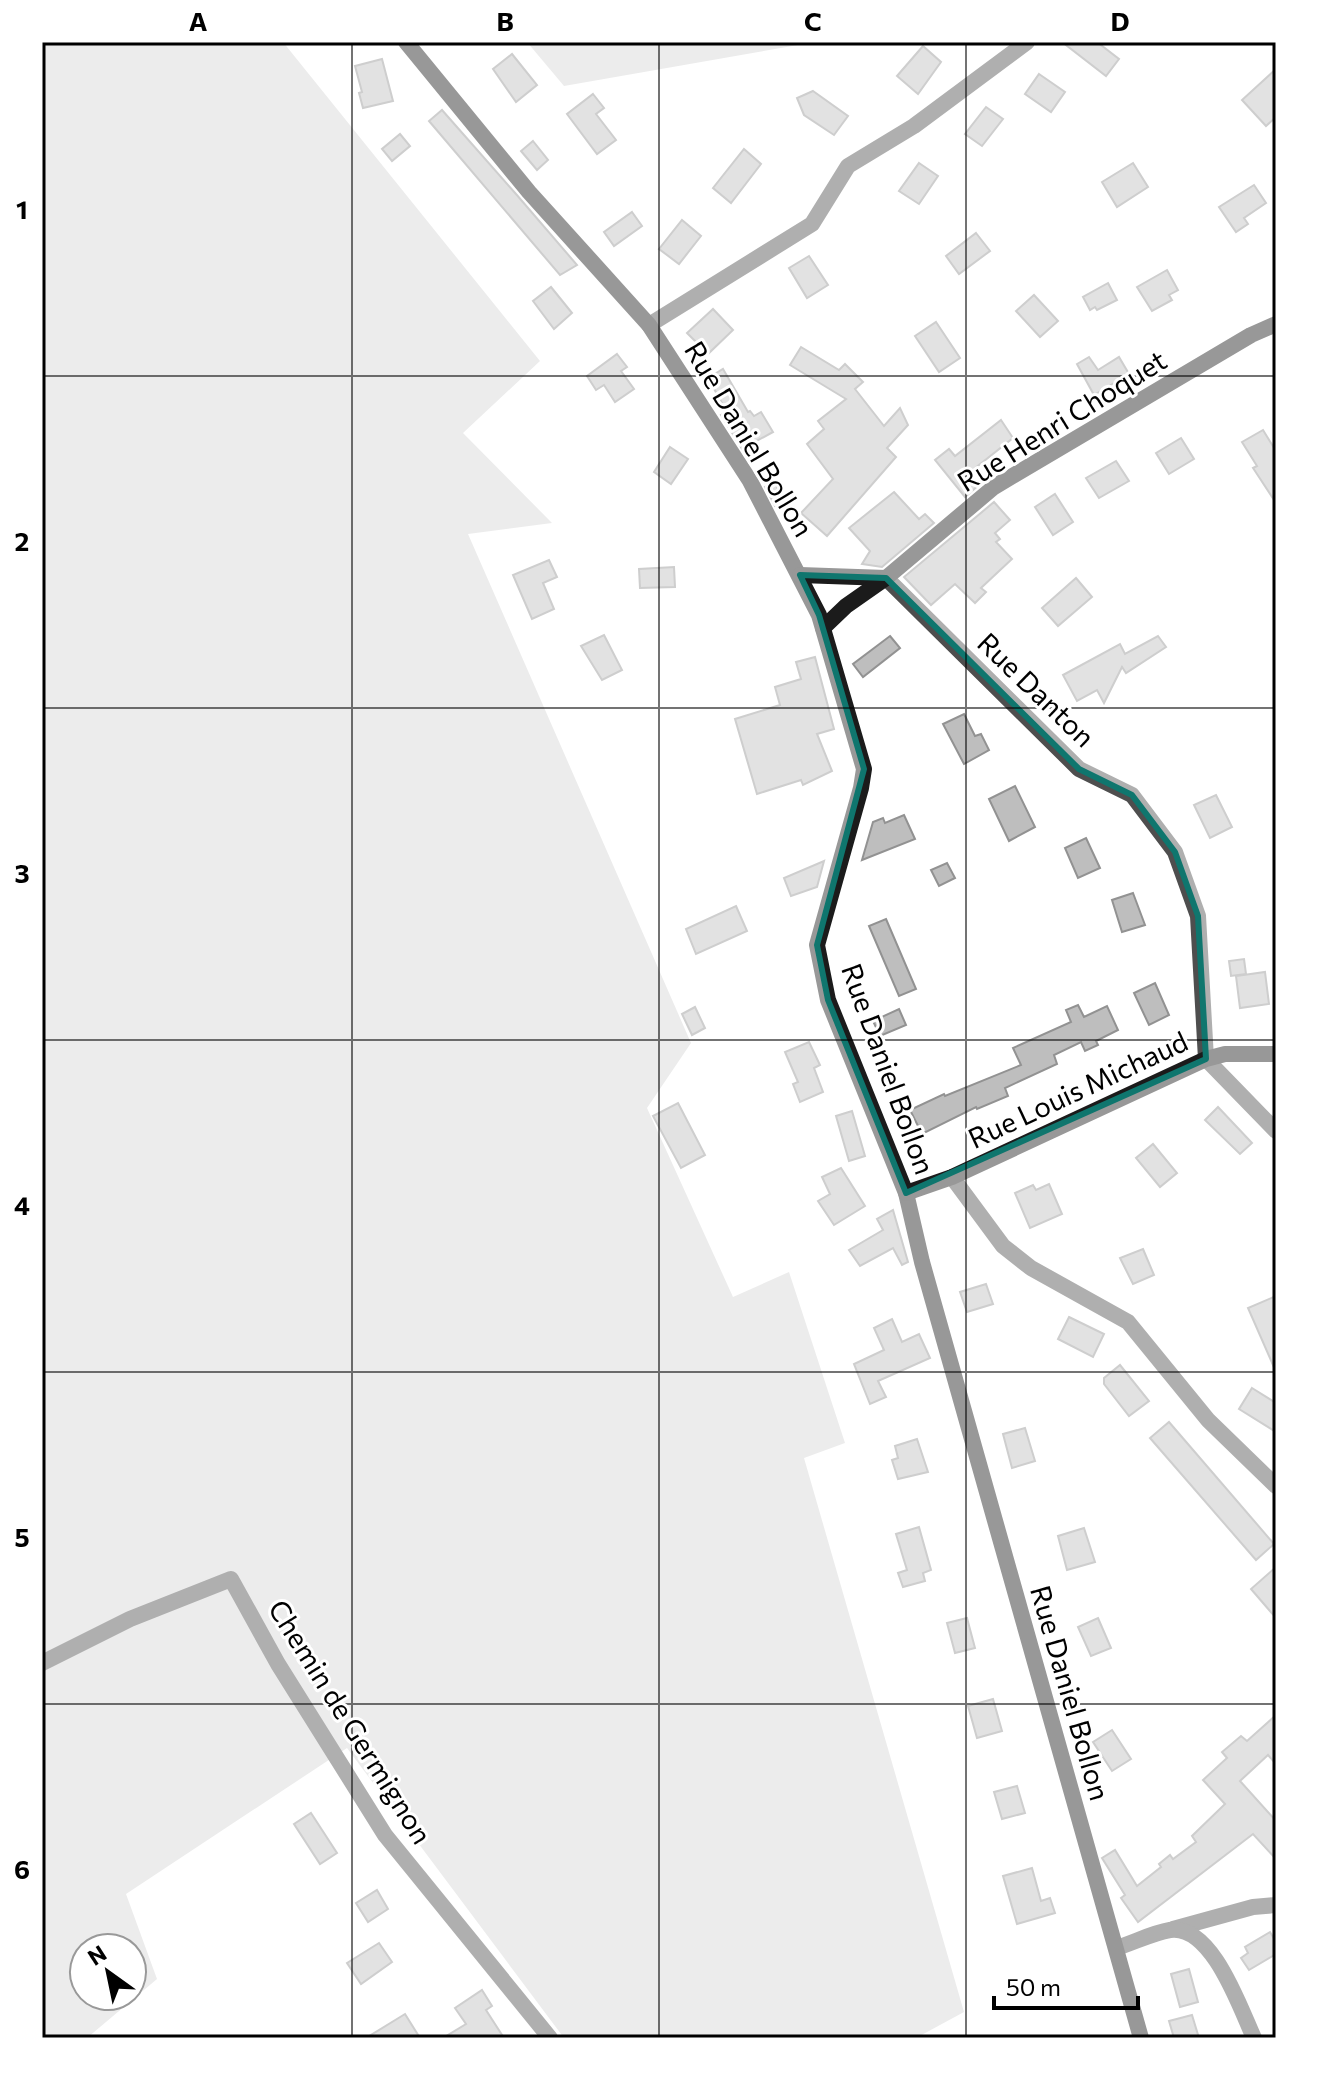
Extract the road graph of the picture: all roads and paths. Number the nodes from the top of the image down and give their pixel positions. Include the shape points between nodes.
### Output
1 (406, 42) edge
2 (1027, 42) edge
3 (1276, 324) edge
4 (649, 325) junction
5 (800, 575) junction
6 (886, 578) junction
7 (823, 628) junction
8 (1276, 1054) edge
9 (1206, 1059) junction
10 (1276, 1131) edge
11 (952, 1177) junction
12 (906, 1193) junction
13 (1274, 1477) edge
14 (42, 1663) edge
15 (1276, 1905) edge
16 (1171, 1930) junction
17 (1116, 1948) junction
18 (550, 2038) edge
19 (1141, 2038) edge
20 (1254, 2038) edge

1 - 4 street, Rue Daniel Bollon via 529,192
2 - 4 street via 914,126 848,166 812,224
3 - 6 street, Rue Henri Choquet via 994,487
4 - 5 street, Rue Daniel Bollon via 750,481
5 - 6 street
5 - 7 street, Rue Daniel Bollon
6 - 7 street, Rue Henri Choquet
6 - 9 street, Rue Danton via 1079,769 1132,795 1175,852 1198,916
7 - 12 street, Rue Daniel Bollon via 864,769 817,945 828,1000
8 - 9 street, Rue Louis Michaud
9 - 10 street
9 - 11 street, Rue Louis Michaud
11 - 12 street, Rue Louis Michaud
11 - 13 street via 1003,1246 1031,1268 1128,1322 1208,1420
12 - 17 street, Rue Daniel Bollon
14 - 18 street, Chemin de Germignon via 130,1619 231,1579 385,1835
15 - 16 street
16 - 17 street
16 - 20 street via 1187,1932 1205,1945
17 - 19 street, Rue Daniel Bollon

